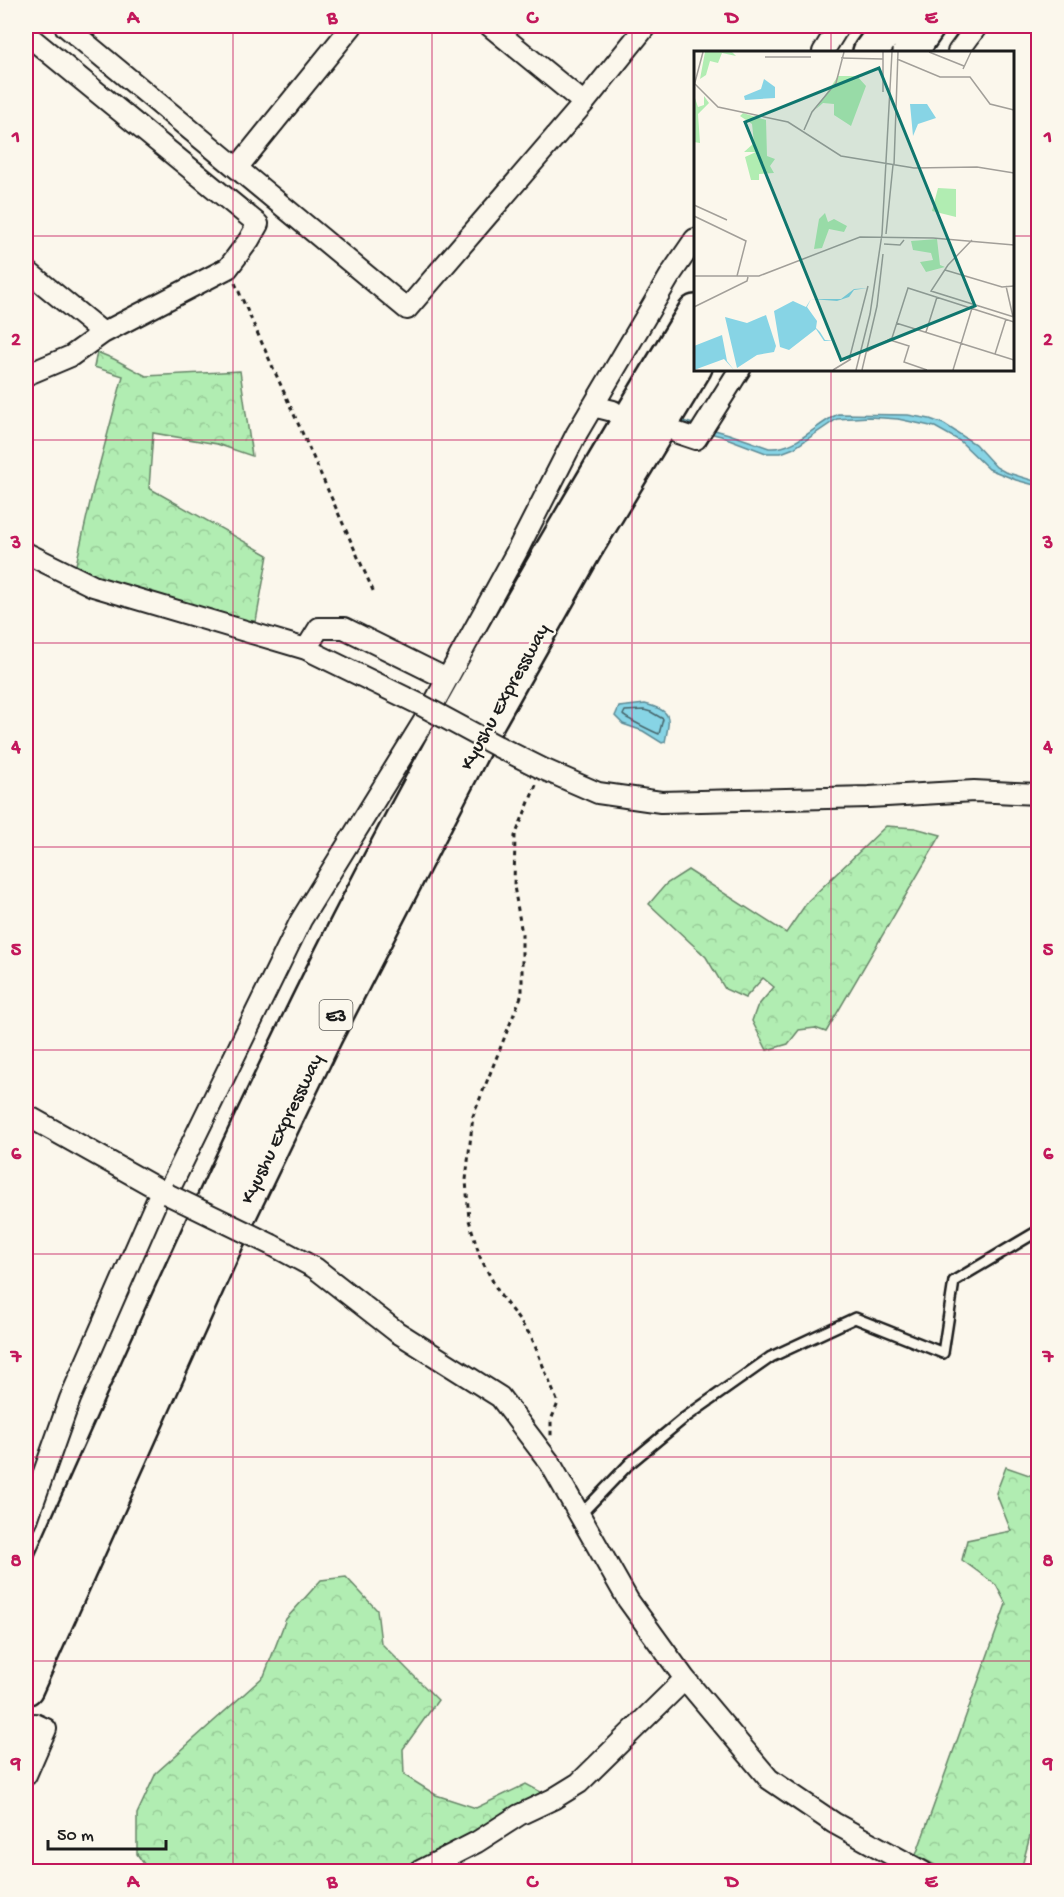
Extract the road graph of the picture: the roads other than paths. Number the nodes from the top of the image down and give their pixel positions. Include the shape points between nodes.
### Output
1 (65, 26) edge
2 (352, 26) edge
3 (490, 26) edge
4 (646, 26) edge
5 (839, 26) edge
6 (889, 26) edge
7 (928, 26) edge
8 (977, 26) edge
9 (26, 34) edge
10 (824, 51) edge
11 (871, 51) edge
12 (911, 51) edge
13 (959, 51) edge
14 (584, 103) junction
15 (237, 168) junction
16 (694, 240) edge
17 (26, 270) edge
18 (694, 314) edge
19 (103, 333) junction
20 (694, 369) edge
21 (740, 370) edge
22 (26, 375) edge
23 (593, 406) junction
24 (614, 411) dead end
25 (678, 433) dead end
26 (26, 553) edge
27 (306, 649) junction
28 (447, 679) junction
29 (1038, 794) edge
30 (26, 1115) edge
31 (164, 1192) junction
32 (1038, 1231) edge
33 (580, 1514) junction
34 (26, 1523) edge
35 (26, 1619) edge
36 (685, 1678) junction
37 (26, 1688) edge
38 (35, 1724) dead end
39 (26, 1775) edge
40 (418, 1872) edge
41 (923, 1872) edge

1 - 15 street
2 - 15 street
3 - 14 street
4 - 14 street
5 - 10 street
6 - 11 highway
7 - 12 highway
8 - 13 street
9 - 19 street via 258,224 228,268
14 - 15 street via 407,309
16 - 23 street
17 - 19 street
18 - 35 highway, Kyushu Expressway / E3 via 621,432 437,753 334,953 199,1231
19 - 22 street via 71,356
20 - 37 highway, Kyushu Expressway / E3 via 585,549 479,737 325,1036 233,1227
21 - 25 street via 696,439
23 - 24 street
23 - 28 street
26 - 27 street via 93,586
27 - 28 street via 319,628 344,628
27 - 29 street, bridge via 598,793 661,802 974,791
28 - 31 street via 301,920
30 - 31 street
31 - 33 street, bridge via 315,1268 397,1332 500,1397 550,1463
31 - 34 street via 70,1399
32 - 33 lane via 954,1281 943,1353 855,1318 771,1357 683,1419 630,1463
33 - 36 street via 628,1600
36 - 40 street via 579,1783
36 - 41 street via 769,1779 834,1823
38 - 39 street via 46,1729

